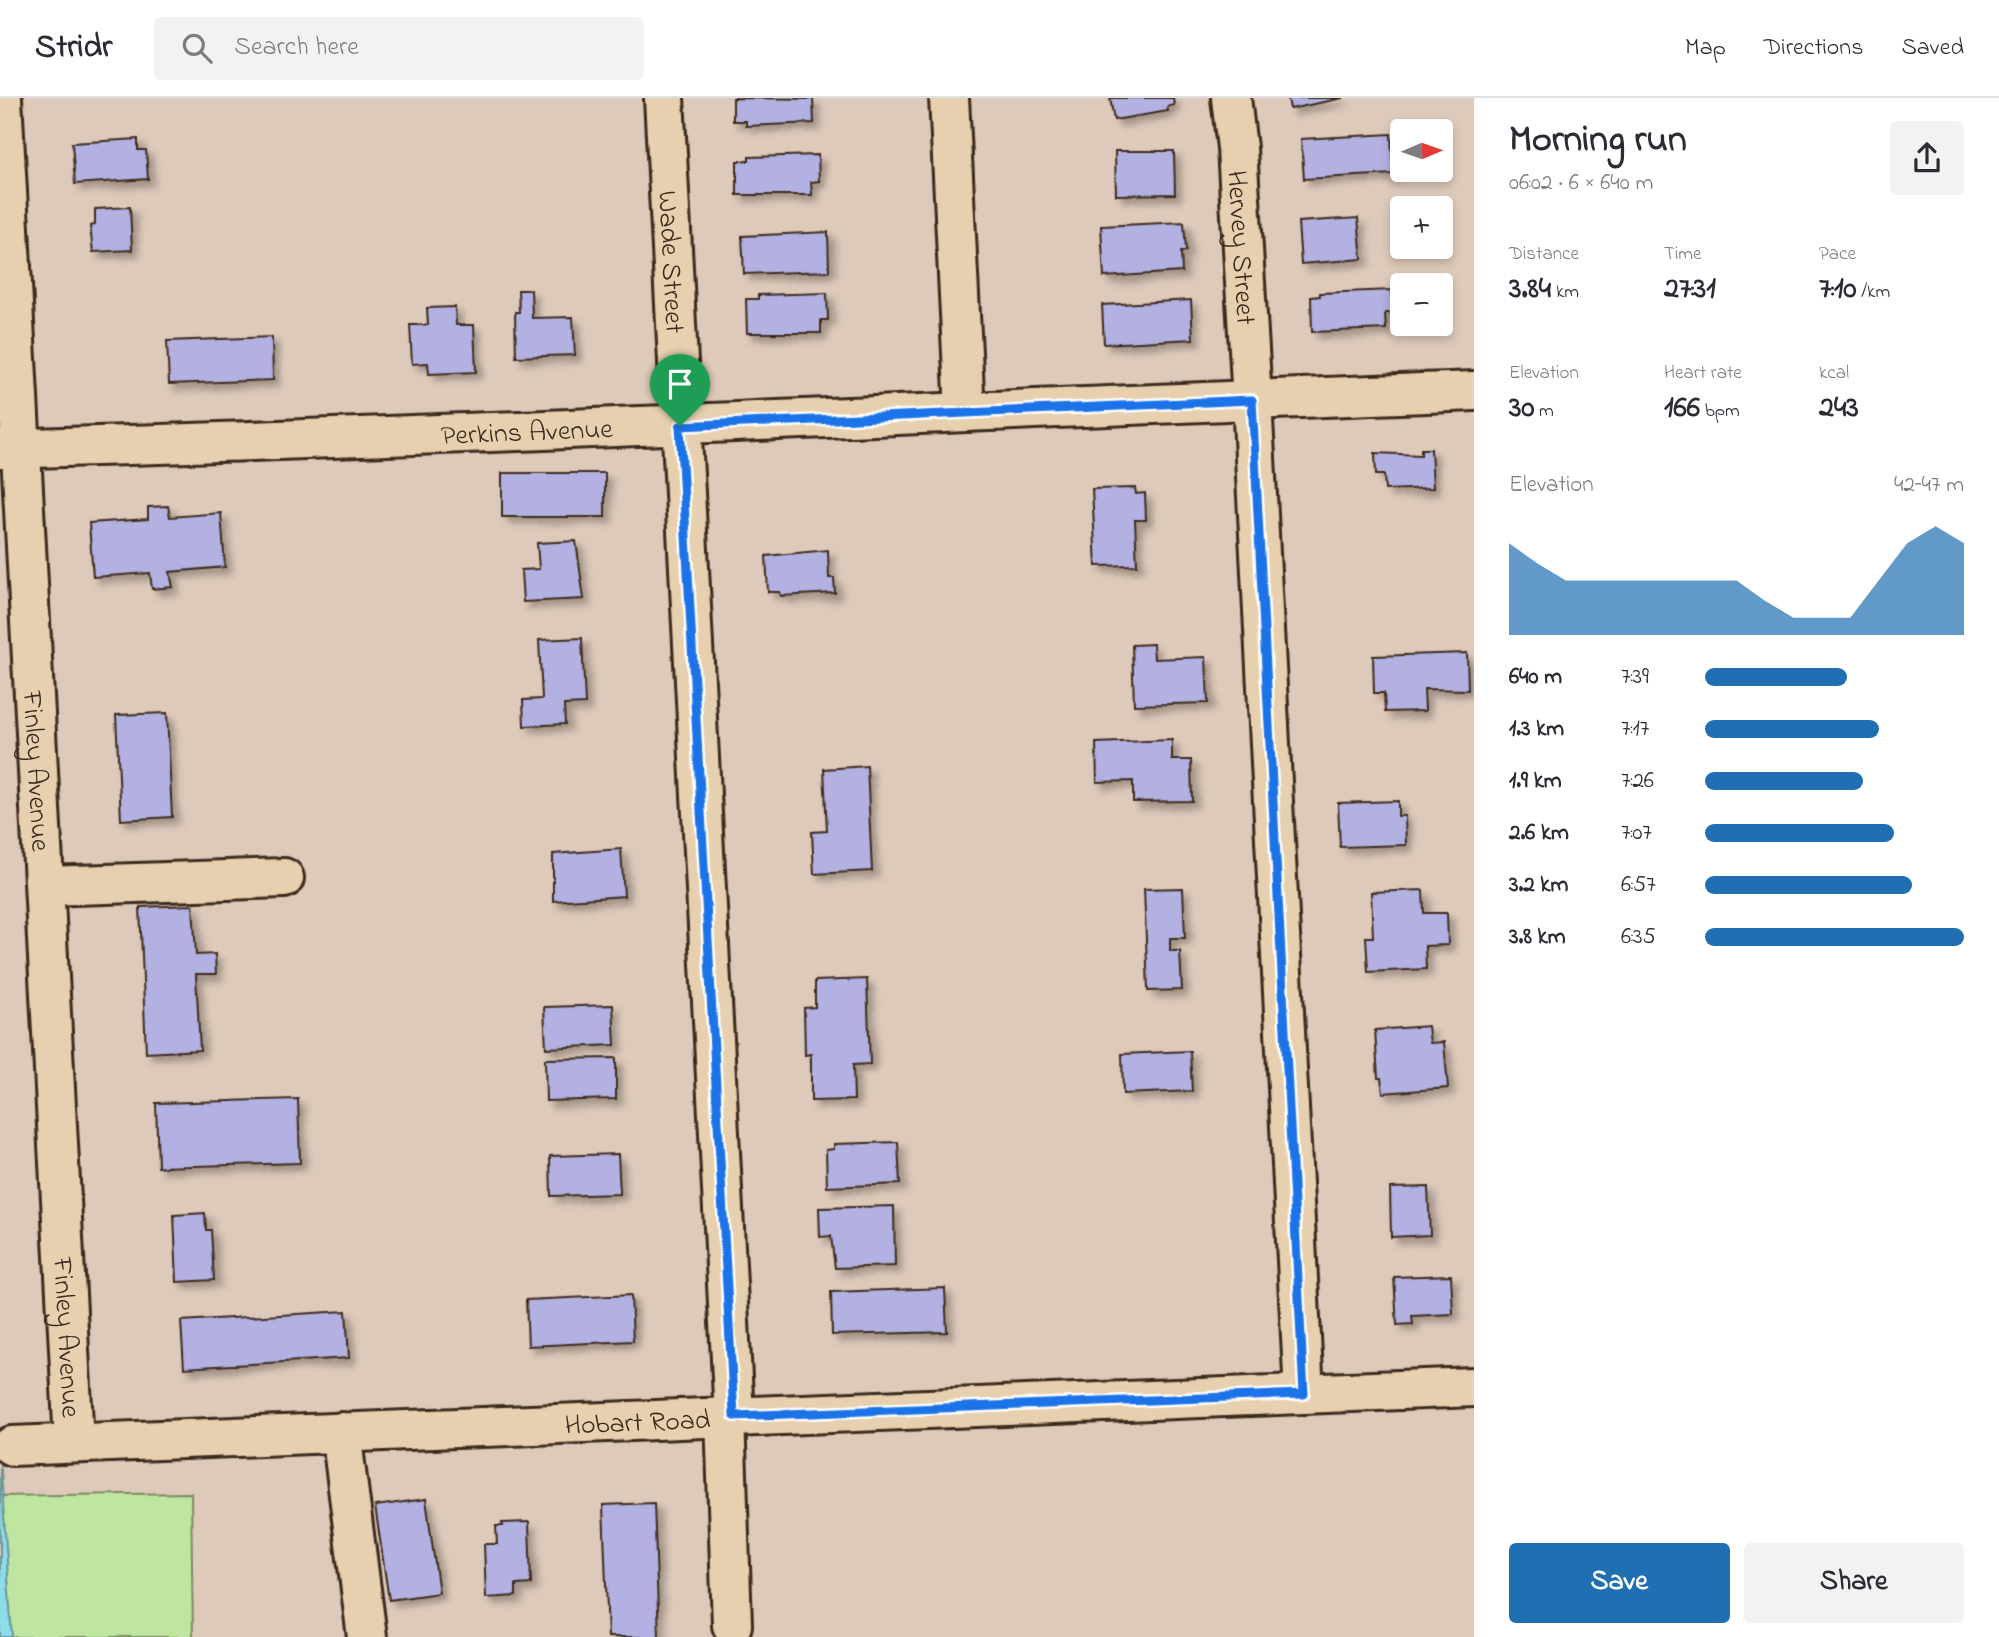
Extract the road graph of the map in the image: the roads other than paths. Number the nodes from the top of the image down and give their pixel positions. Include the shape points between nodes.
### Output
1 (2, 98) edge
2 (664, 98) edge
3 (949, 98) edge
4 (1231, 98) edge
5 (1474, 391) edge
6 (1252, 400) junction
7 (965, 411) junction
8 (680, 426) junction
9 (11, 449) edge
10 (284, 878) dead end
11 (45, 886) junction
12 (1474, 1387) edge
13 (1304, 1394) junction
14 (729, 1416) junction
15 (341, 1432) junction
16 (74, 1443) junction
17 (12, 1446) dead end
18 (732, 1625) dead end
19 (367, 1637) edge

1 - 9 street, Finley Avenue
2 - 8 street, Wade Street
3 - 7 street
4 - 6 street, Hervey Street
5 - 6 street, Perkins Avenue
6 - 7 street, Perkins Avenue
6 - 13 street, Hervey Street
7 - 8 street, Perkins Avenue
8 - 9 street, Perkins Avenue
8 - 14 street, Wade Street
9 - 11 street, Finley Avenue
10 - 11 street
11 - 16 street, Finley Avenue
12 - 13 street, Hobart Road
13 - 14 street, Hobart Road
14 - 15 street, Hobart Road
14 - 18 street, Wade Street
15 - 16 street, Hobart Road
15 - 19 street
16 - 17 street, Hobart Road

